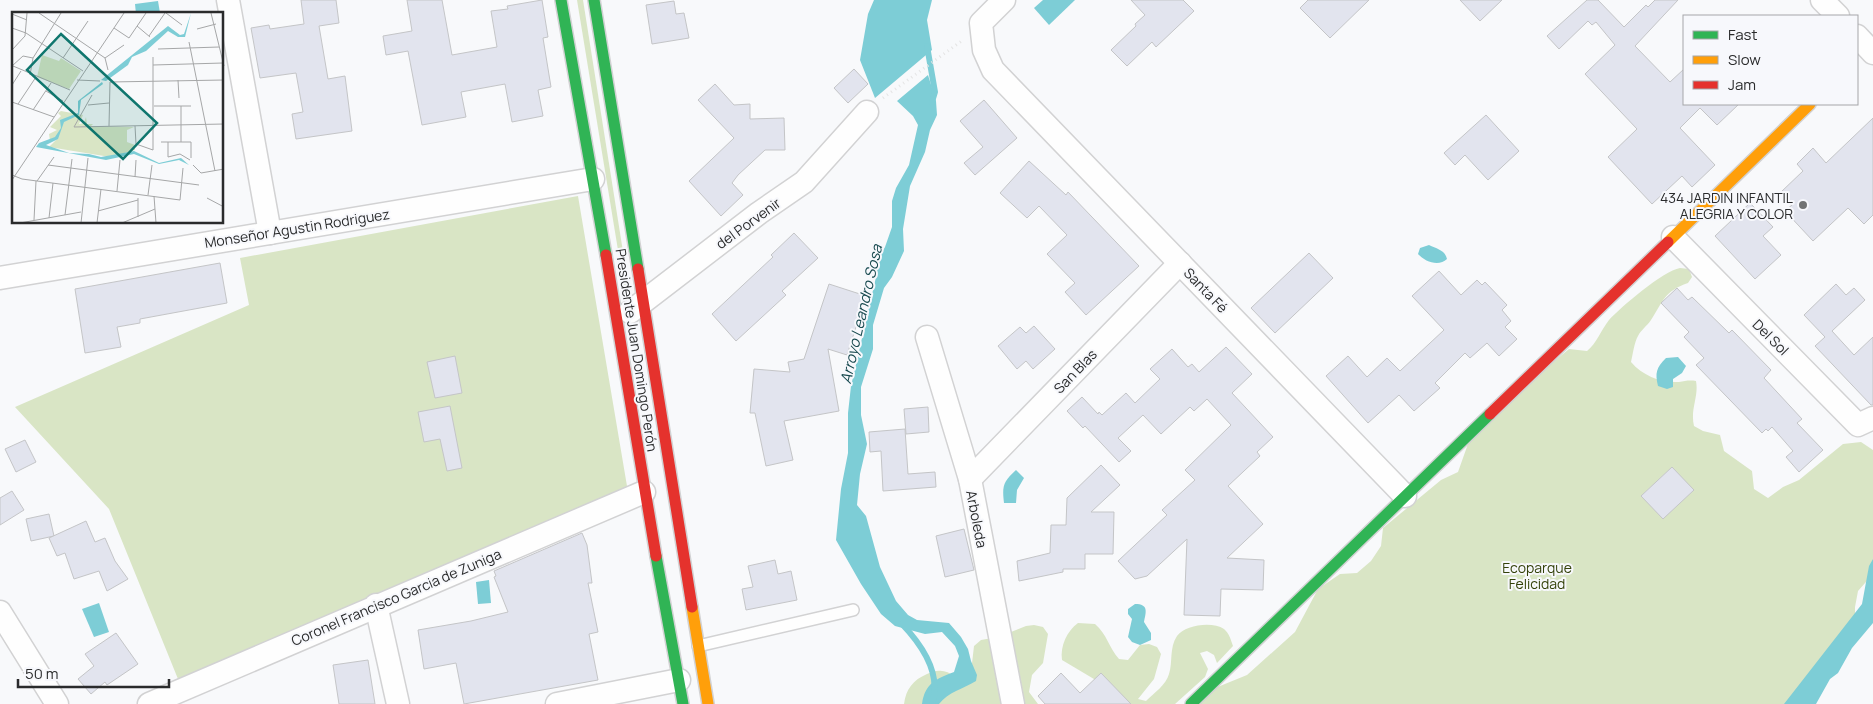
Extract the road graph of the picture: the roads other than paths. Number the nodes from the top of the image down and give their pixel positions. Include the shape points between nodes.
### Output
1 (228, 0) edge
2 (561, 0) edge
3 (594, 0) edge
4 (1004, 0) edge
5 (1822, 0) edge
6 (1837, 15) edge
7 (1809, 105) edge
8 (868, 112) dead end
9 (593, 179) junction
10 (270, 233) junction
11 (1673, 237) junction
12 (1180, 263) junction
13 (0, 278) edge
14 (644, 301) junction
15 (618, 322) junction
16 (927, 337) dead end
17 (1873, 418) edge
18 (970, 479) junction
19 (644, 492) junction
20 (1405, 496) junction
21 (376, 605) junction
22 (853, 610) dead end
23 (0, 612) edge
24 (698, 646) junction
25 (679, 680) junction
26 (158, 702) edge
27 (57, 704) edge
28 (398, 704) edge
29 (557, 704) edge
30 (683, 704) edge
31 (708, 704) edge
32 (1014, 704) edge
33 (1191, 704) edge

1 - 10 street
2 - 9 main road, Presidente Juan Domingo Perón
3 - 14 main road, Presidente Juan Domingo Perón
4 - 12 street, Santa Fé via 981,22 984,50 993,70
5 - 6 street
7 - 11 main road
8 - 14 street, del Porvenir via 804,182
9 - 10 street, Monseñor Agustin Rodriguez
9 - 15 main road, Presidente Juan Domingo Perón
10 - 13 street, Monseñor Agustin Rodriguez
11 - 17 street, Del Sol via 1858,425
11 - 20 main road
12 - 18 street, San Blas
12 - 20 street, Santa Fé
14 - 15 street, del Porvenir
14 - 24 main road, Presidente Juan Domingo Perón
15 - 19 main road, Presidente Juan Domingo Perón
16 - 18 street, Arboleda
18 - 32 street, Arboleda
19 - 21 street, Coronel Francisco Garcia de Zuniga
19 - 25 main road, Presidente Juan Domingo Perón
20 - 33 main road
21 - 26 street, Coronel Francisco Garcia de Zuniga
21 - 28 street
22 - 24 lane
23 - 27 street
24 - 31 main road, Presidente Juan Domingo Perón
25 - 29 street
25 - 30 main road, Presidente Juan Domingo Perón

